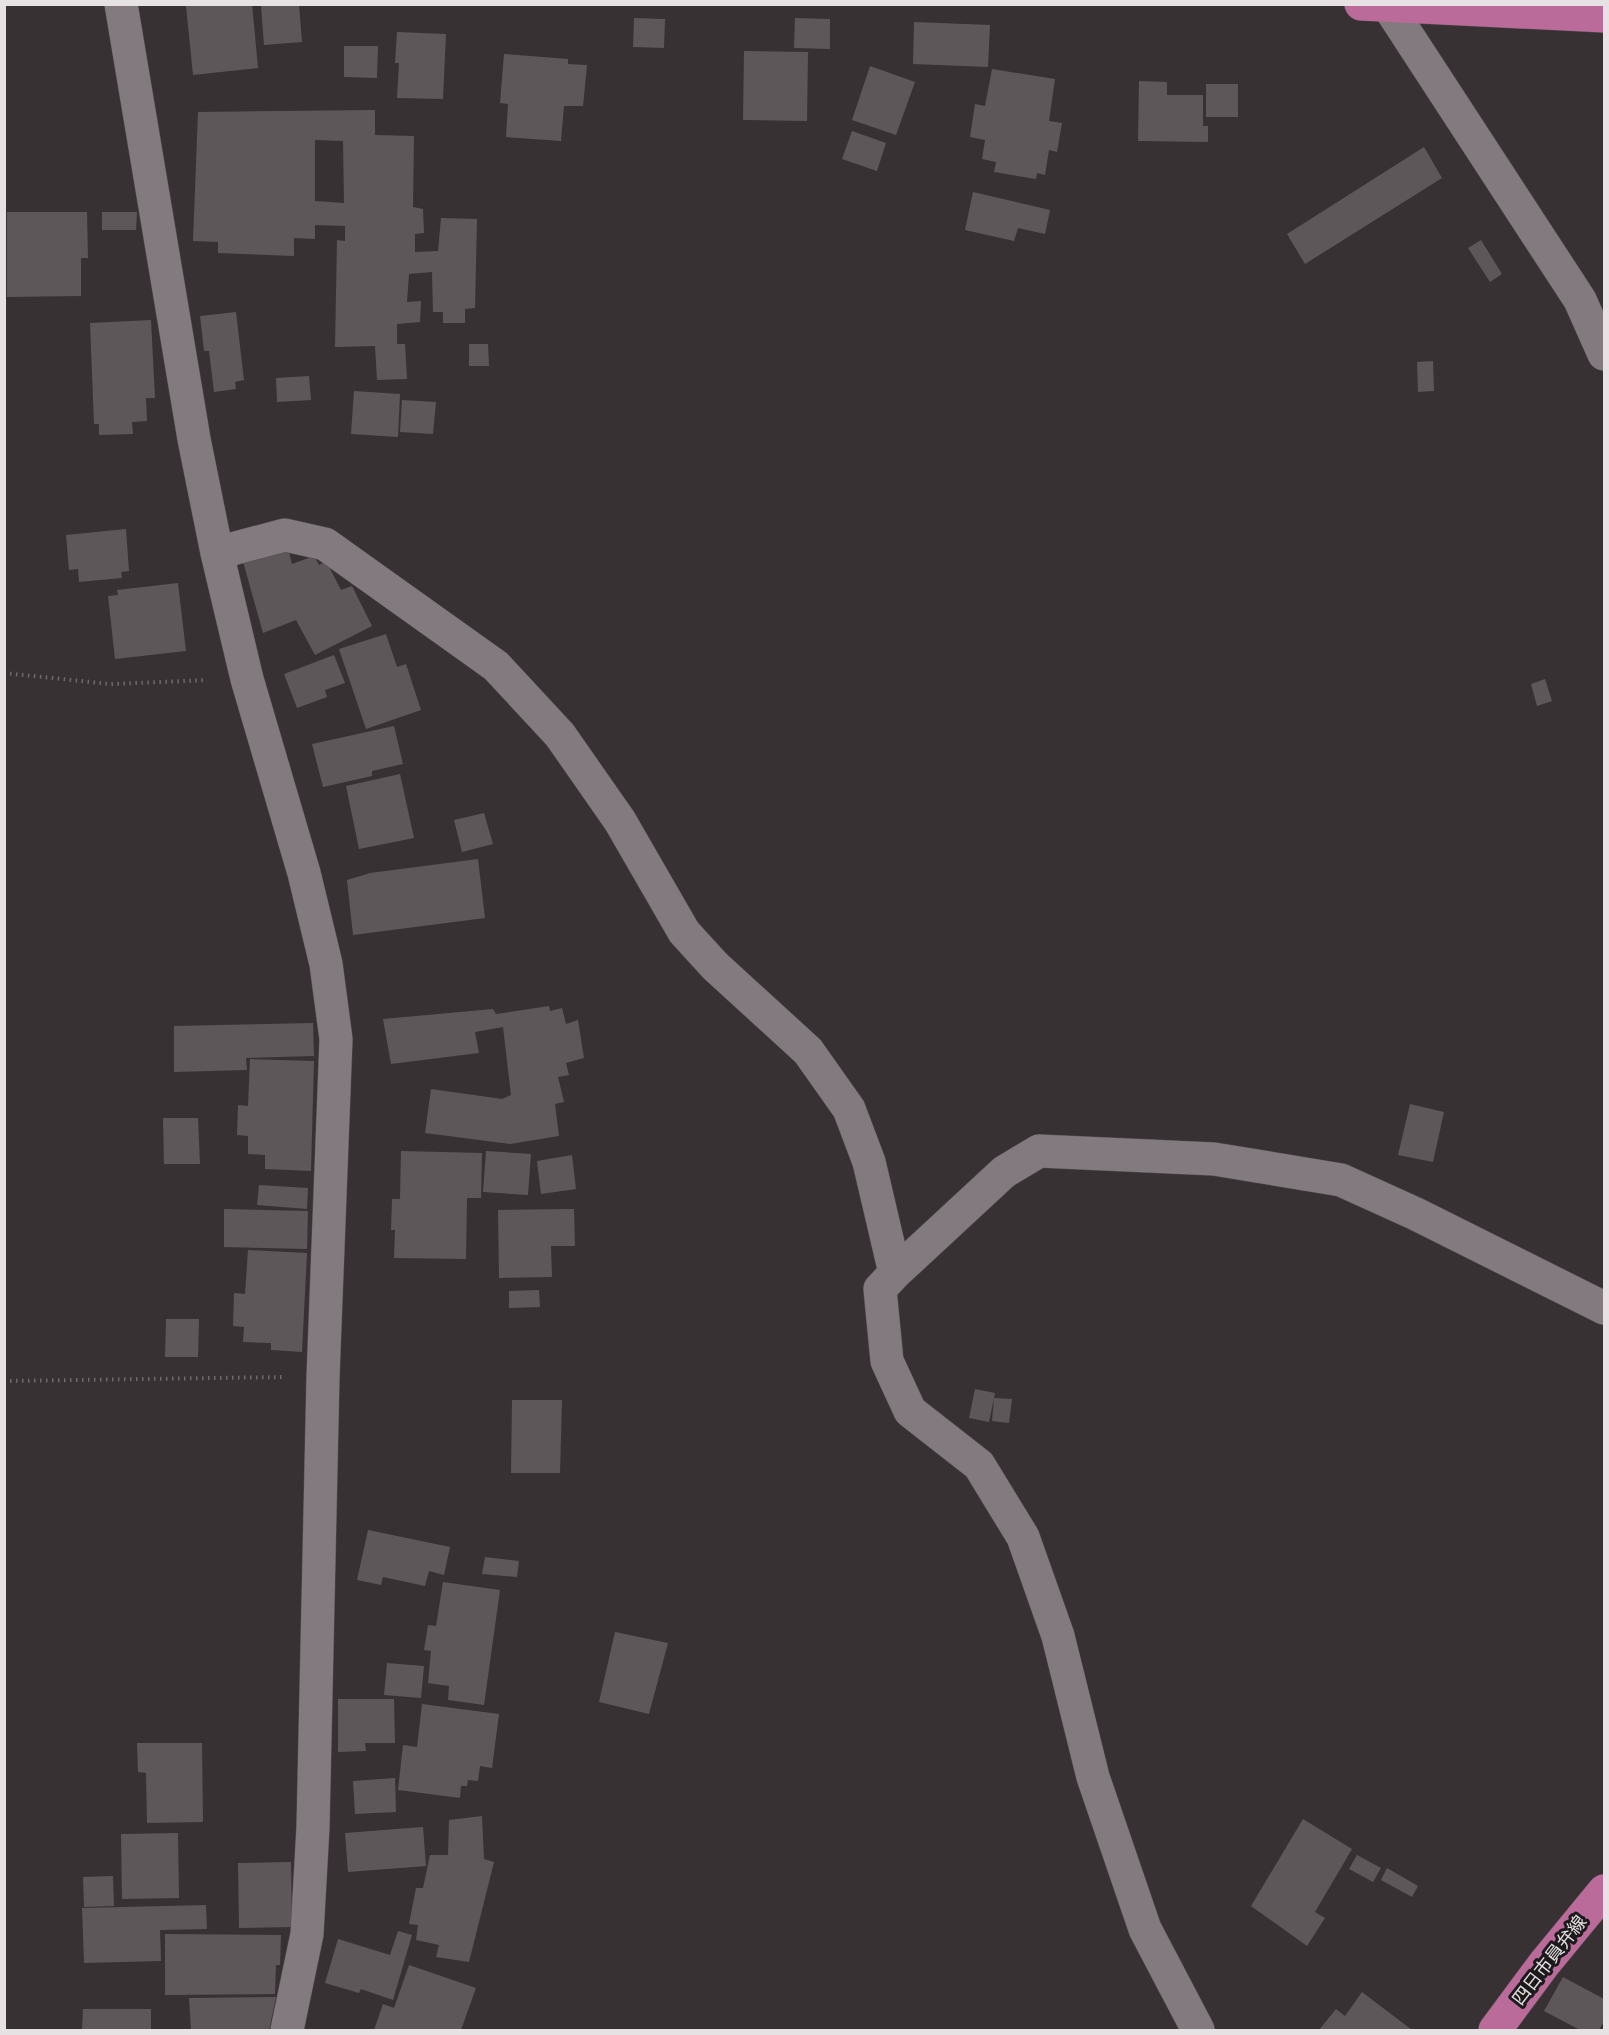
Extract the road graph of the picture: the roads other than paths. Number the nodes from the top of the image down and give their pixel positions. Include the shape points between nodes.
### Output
1 (121, 4) edge
2 (1378, 5) edge
3 (1605, 16) edge
4 (1605, 354) edge
5 (216, 553) junction
6 (894, 1273) junction
7 (1605, 1308) edge
8 (1605, 1891) edge
9 (287, 2031) edge
10 (1198, 2031) edge
11 (1496, 2031) edge

1 - 5 street
2 - 3 main road
2 - 4 street via 1580,300
5 - 6 street via 285,535 325,544 496,666 560,735 620,821 684,932 715,966 808,1051 849,1109 868,1162
5 - 9 street via 247,679 304,873 326,964 336,1039 323,1377 313,1827 307,1934
6 - 7 street via 1004,1172 1039,1151 1214,1159 1341,1180
6 - 10 street via 880,1289 887,1361 910,1412 979,1465 1023,1537 1058,1636 1093,1777 1145,1929
8 - 11 main road, 四日市員弁線 via 1544,1964

